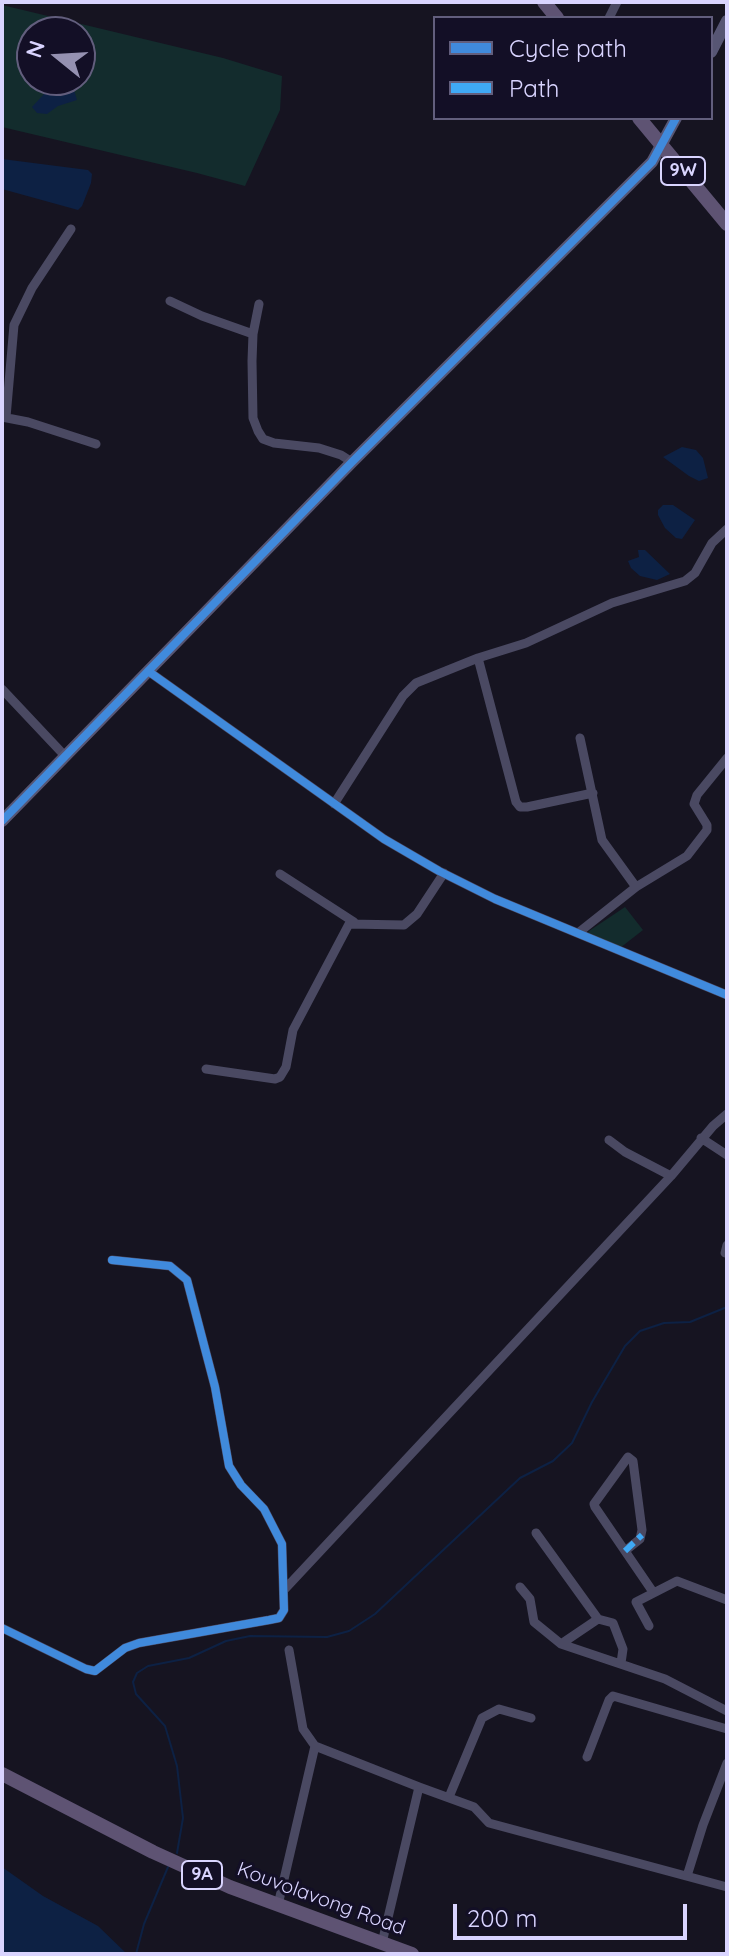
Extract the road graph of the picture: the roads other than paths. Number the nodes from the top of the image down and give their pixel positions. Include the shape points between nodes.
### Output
1 (727, 21) edge
2 (713, 48) edge
3 (641, 120) edge
4 (675, 120) edge
5 (662, 145) junction
6 (727, 224) edge
7 (71, 229) dead end
8 (170, 301) dead end
9 (259, 304) dead end
10 (253, 334) junction
11 (4, 417) edge
12 (96, 444) dead end
13 (352, 462) junction
14 (727, 529) edge
15 (478, 658) junction
16 (148, 671) junction
17 (2, 689) edge
18 (580, 738) dead end
19 (65, 756) junction
20 (727, 758) edge
21 (593, 793) junction
22 (334, 804) junction
23 (2, 821) edge
24 (444, 873) junction
25 (280, 874) dead end
26 (636, 887) junction
27 (354, 922) junction
28 (578, 933) junction
29 (727, 995) edge
30 (206, 1069) dead end
31 (727, 1114) edge
32 (701, 1138) junction
33 (609, 1140) dead end
34 (727, 1155) edge
35 (671, 1176) junction
36 (112, 1260) dead end
37 (536, 1533) dead end
38 (625, 1551) junction
39 (520, 1587) dead end
40 (284, 1590) junction
41 (653, 1592) junction
42 (727, 1600) edge
43 (598, 1619) junction
44 (649, 1626) dead end
45 (2, 1628) edge
46 (561, 1644) junction
47 (289, 1650) dead end
48 (621, 1663) junction
49 (727, 1711) edge
50 (531, 1718) dead end
51 (727, 1729) edge
52 (315, 1746) junction
53 (587, 1757) dead end
54 (727, 1763) edge
55 (2, 1774) edge
56 (419, 1787) junction
57 (449, 1797) junction
58 (687, 1876) junction
59 (727, 1887) edge
60 (278, 1905) junction
61 (382, 1943) junction
62 (412, 1954) edge

1 - 2 street
3 - 5 main road, 9W
4 - 5 street
5 - 6 main road, 9W
5 - 13 street via 652,162
7 - 11 street via 14,325
8 - 10 street
9 - 10 street
10 - 13 street via 253,418 263,439 319,448
11 - 12 street
13 - 16 street
14 - 15 street via 685,581 612,603 526,643
15 - 21 street via 520,807
15 - 22 street via 408,689
16 - 19 street
16 - 22 street
17 - 19 street
18 - 21 street
19 - 23 street
20 - 26 street via 694,804 707,830 687,856
21 - 26 street via 602,840
22 - 24 street
24 - 27 street via 404,925
24 - 28 street
25 - 27 street
26 - 28 street
27 - 30 street via 293,1030 280,1077
28 - 29 street
31 - 32 street
32 - 34 street
32 - 35 street
33 - 35 street
35 - 40 street
36 - 40 street via 170,1266 187,1280 229,1466 274,1525 282,1544
37 - 43 street
38 - 38 street via 594,1504 628,1457 633,1461 642,1530 640,1539
38 - 41 street
39 - 46 street via 530,1599 534,1622
40 - 45 street via 279,1618 139,1643 95,1671
41 - 42 street via 677,1581
41 - 44 street via 636,1602
43 - 46 street
43 - 48 street via 613,1623 623,1649
46 - 48 street
47 - 52 street via 303,1729
48 - 49 street
50 - 57 street via 499,1709 482,1718
51 - 53 street via 613,1696
52 - 56 street
52 - 60 street
54 - 58 street
55 - 60 main road, Kouvolavong Road / 9A via 153,1852
56 - 57 street
56 - 61 street
57 - 58 street via 474,1807 489,1823
58 - 59 street
60 - 61 main road, Kouvolavong Road / 9A
61 - 62 main road, Kouvolavong Road / 9A

